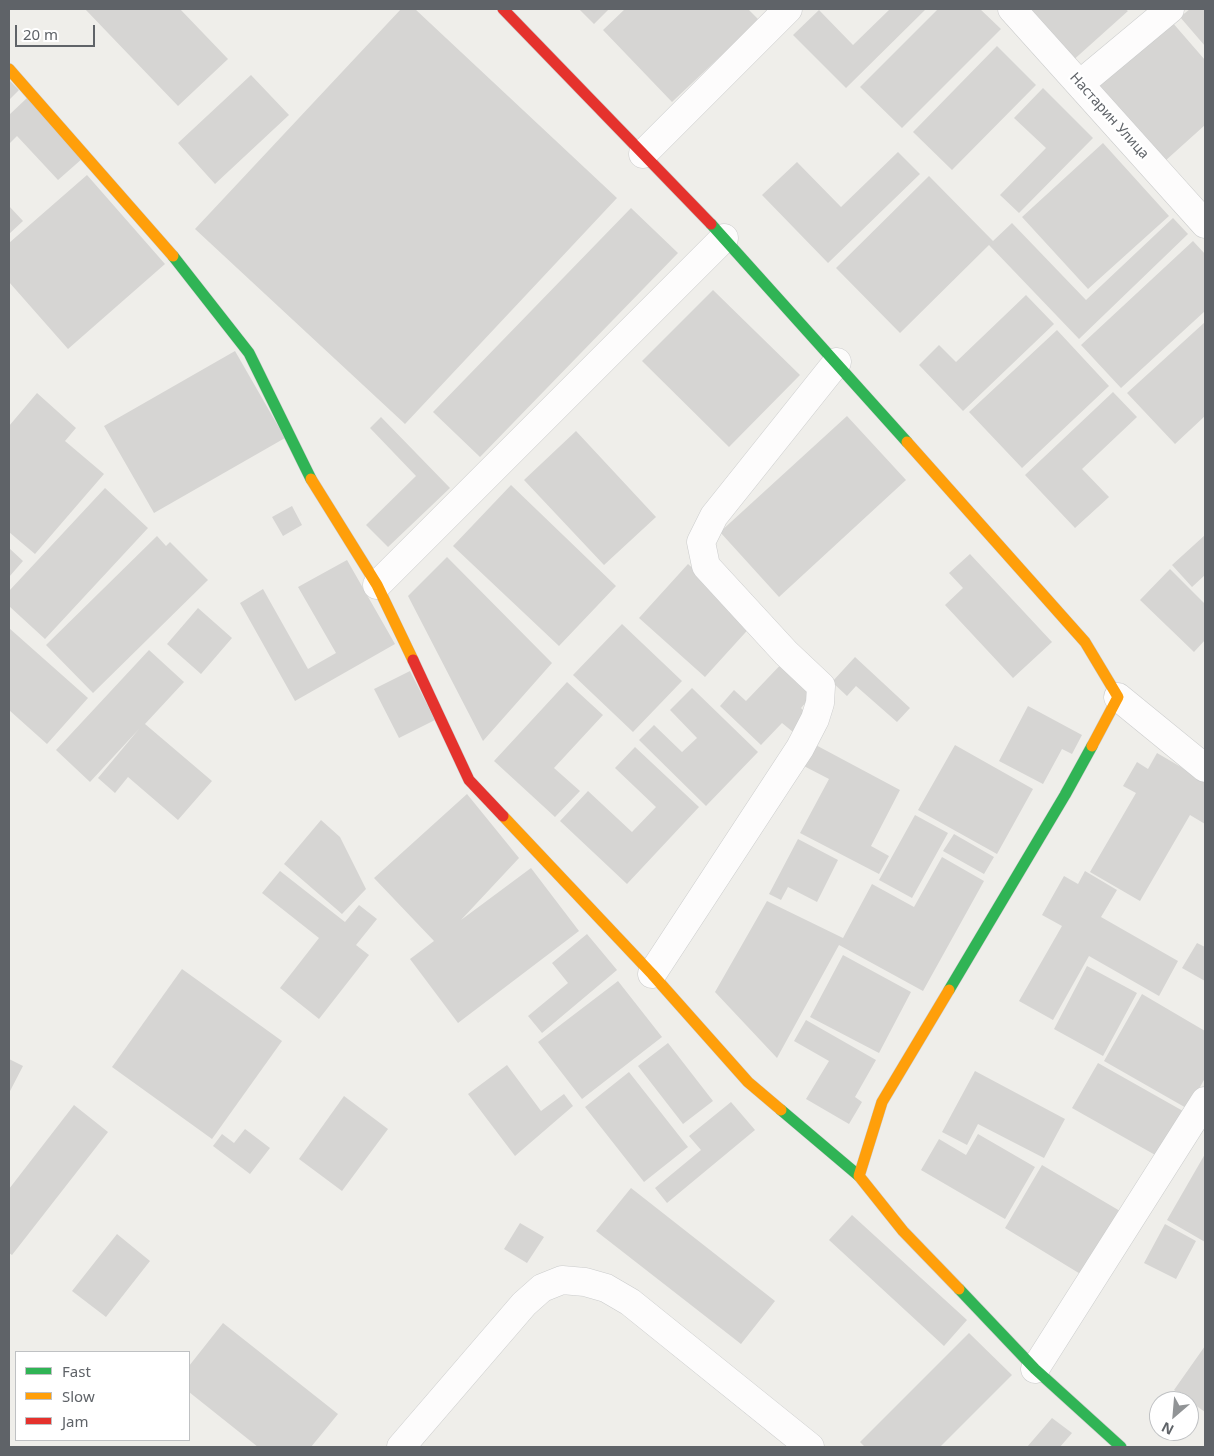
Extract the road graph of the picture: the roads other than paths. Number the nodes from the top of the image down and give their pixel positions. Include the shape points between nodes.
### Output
1 (503, 9) edge
2 (788, 9) edge
3 (1012, 9) edge
4 (1170, 9) edge
5 (9, 69) edge
6 (1080, 84) junction
7 (643, 154) junction
8 (1205, 224) edge
9 (724, 238) junction
10 (837, 362) junction
11 (377, 585) junction
12 (1118, 698) junction
13 (1205, 768) edge
14 (652, 974) junction
15 (1205, 1101) edge
16 (859, 1176) junction
17 (1036, 1370) junction
18 (401, 1447) edge
19 (810, 1447) edge
20 (1121, 1447) edge

1 - 7 street
2 - 7 street
3 - 6 street, Настарин Улица
4 - 6 street
5 - 11 street via 183,268 249,353 309,475
6 - 8 street, Настарин Улица
7 - 9 street
9 - 10 street
9 - 11 street
10 - 12 street via 1086,642
10 - 14 street via 714,516 701,542 706,566 821,686 820,703 800,748
11 - 14 street via 469,780
12 - 13 street
12 - 16 street via 1065,796 882,1102
14 - 16 street via 748,1082
15 - 17 street
16 - 17 street via 903,1232
17 - 20 street
18 - 19 street via 524,1304 542,1288 562,1280 606,1288 630,1302

